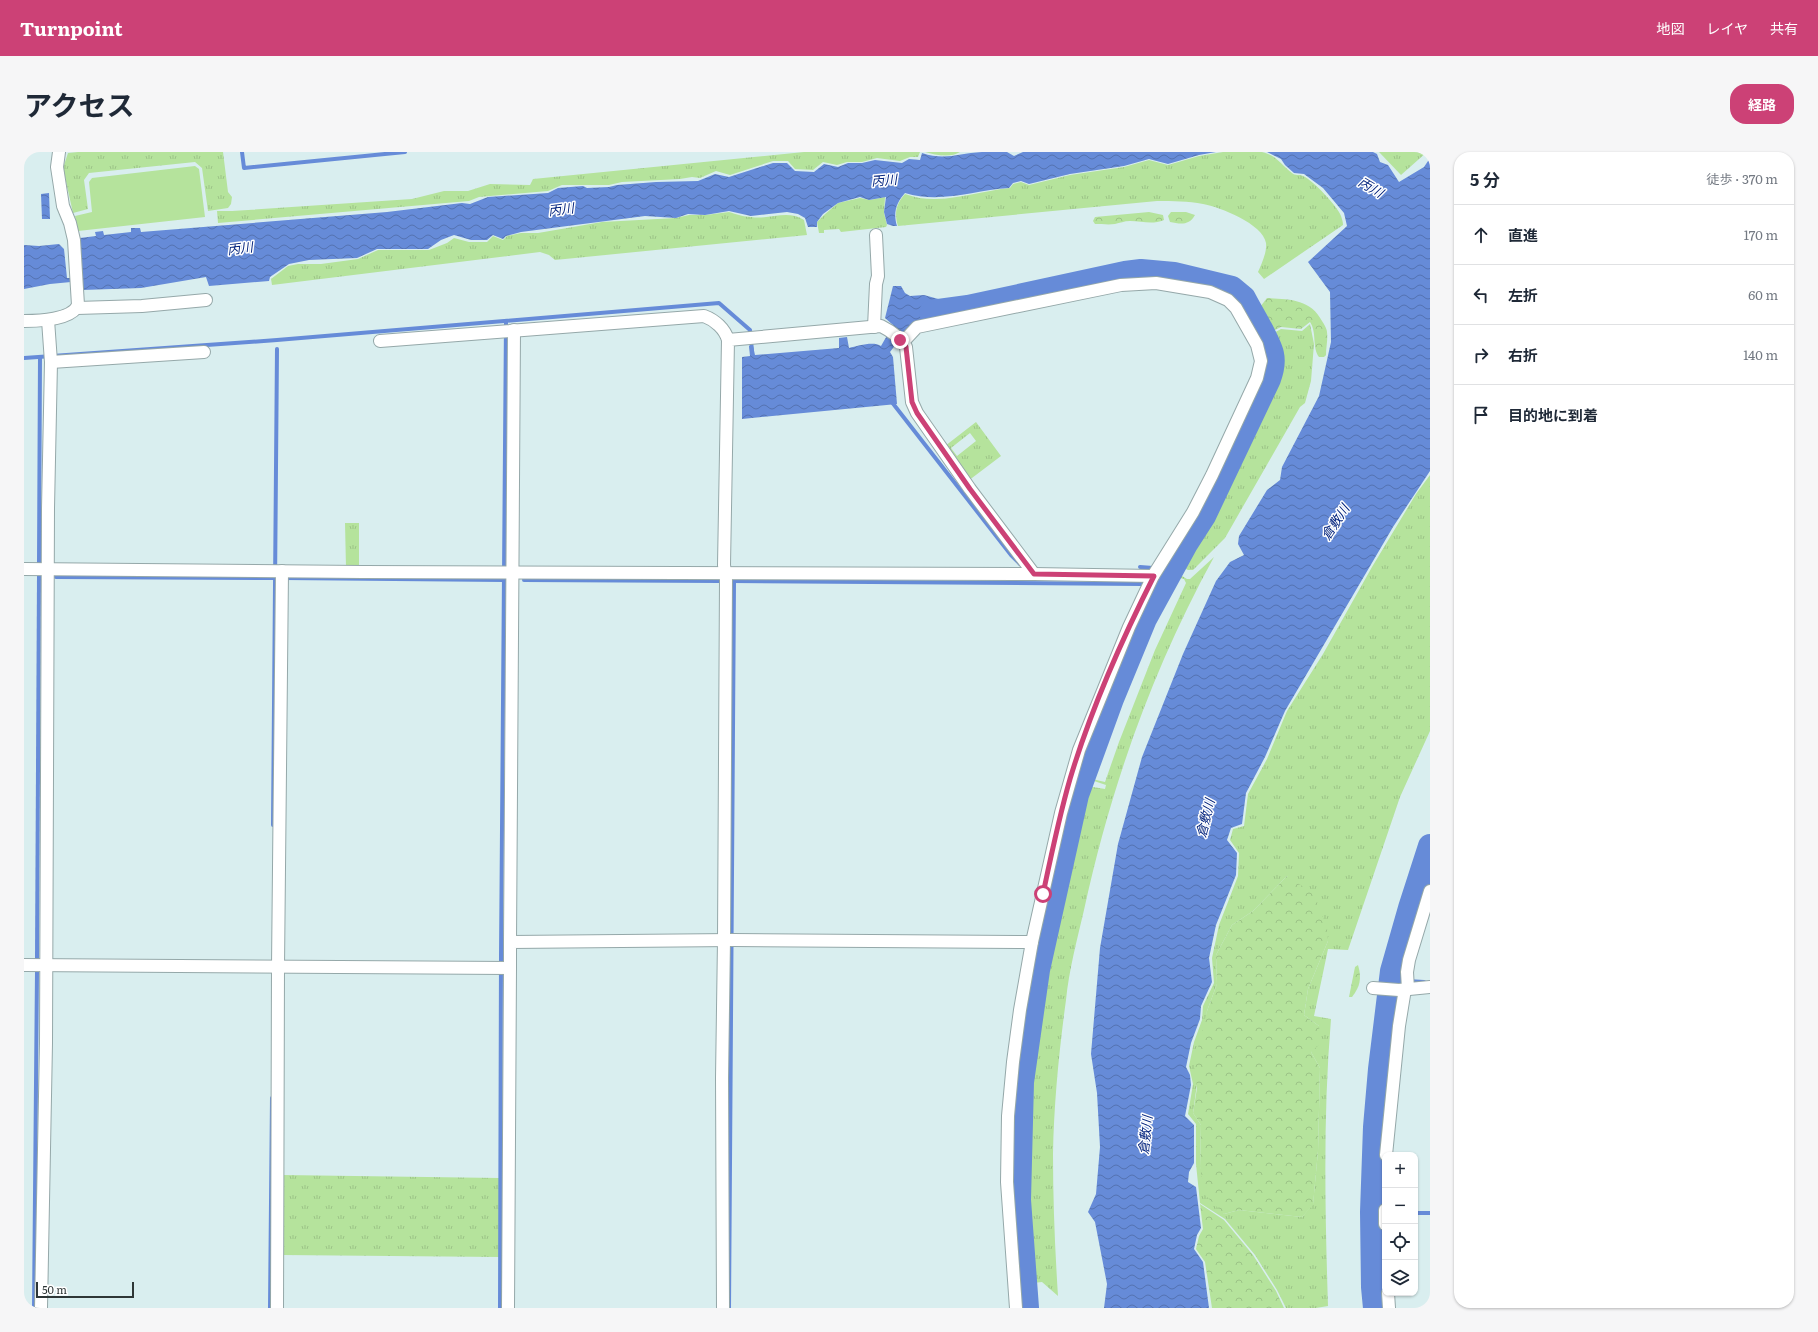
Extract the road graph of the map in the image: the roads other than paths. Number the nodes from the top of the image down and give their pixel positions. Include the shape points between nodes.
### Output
1 (58, 152) edge
2 (876, 234) dead end
3 (206, 300) dead end
4 (77, 308) junction
5 (48, 320) junction
6 (24, 321) edge
7 (874, 327) junction
8 (509, 330) junction
9 (728, 340) junction
10 (380, 341) dead end
11 (902, 341) junction
12 (204, 352) dead end
13 (51, 357) junction
14 (24, 569) edge
15 (48, 569) junction
16 (507, 573) junction
17 (279, 574) junction
18 (725, 574) junction
19 (1034, 574) junction
20 (1154, 576) junction
21 (1430, 891) edge
22 (729, 940) junction
23 (510, 942) junction
24 (1032, 942) junction
25 (24, 965) edge
26 (46, 965) junction
27 (274, 967) junction
28 (504, 968) junction
29 (1406, 986) junction
30 (1430, 987) edge
31 (1375, 988) dead end
32 (1386, 1152) edge
33 (1388, 1296) edge
34 (41, 1308) edge
35 (277, 1308) edge
36 (508, 1308) edge
37 (723, 1308) edge
38 (1016, 1308) edge
39 (1389, 1308) edge

1 - 4 street via 57,167 63,206 74,240 78,282
2 - 7 street via 878,276
3 - 4 street via 142,306
4 - 5 street
5 - 6 street
5 - 13 street
7 - 9 street
7 - 11 street via 881,326
8 - 9 street via 704,316 725,331
8 - 10 street
8 - 16 street
9 - 18 street
11 - 19 street via 906,347 912,402 917,413
11 - 20 street via 917,328 1121,285 1156,283 1210,292 1228,300 1236,308 1257,345 1261,361 1257,378 1193,512
12 - 13 street
13 - 15 street
14 - 15 street
15 - 17 street
15 - 26 street
16 - 17 street
16 - 18 street
16 - 23 street
17 - 27 street
18 - 19 street
18 - 22 street
19 - 20 street
20 - 24 street via 1129,627 1079,750 1060,813
21 - 29 street via 1409,960
22 - 23 street
22 - 24 street
22 - 37 street via 722,1078
23 - 28 street
24 - 38 street via 1020,1010 1008,1116 1007,1182
25 - 26 street
26 - 27 street
26 - 34 street
27 - 28 street
27 - 35 street
28 - 36 street
29 - 30 street
29 - 31 street
29 - 32 street via 1399,1026
33 - 39 street

